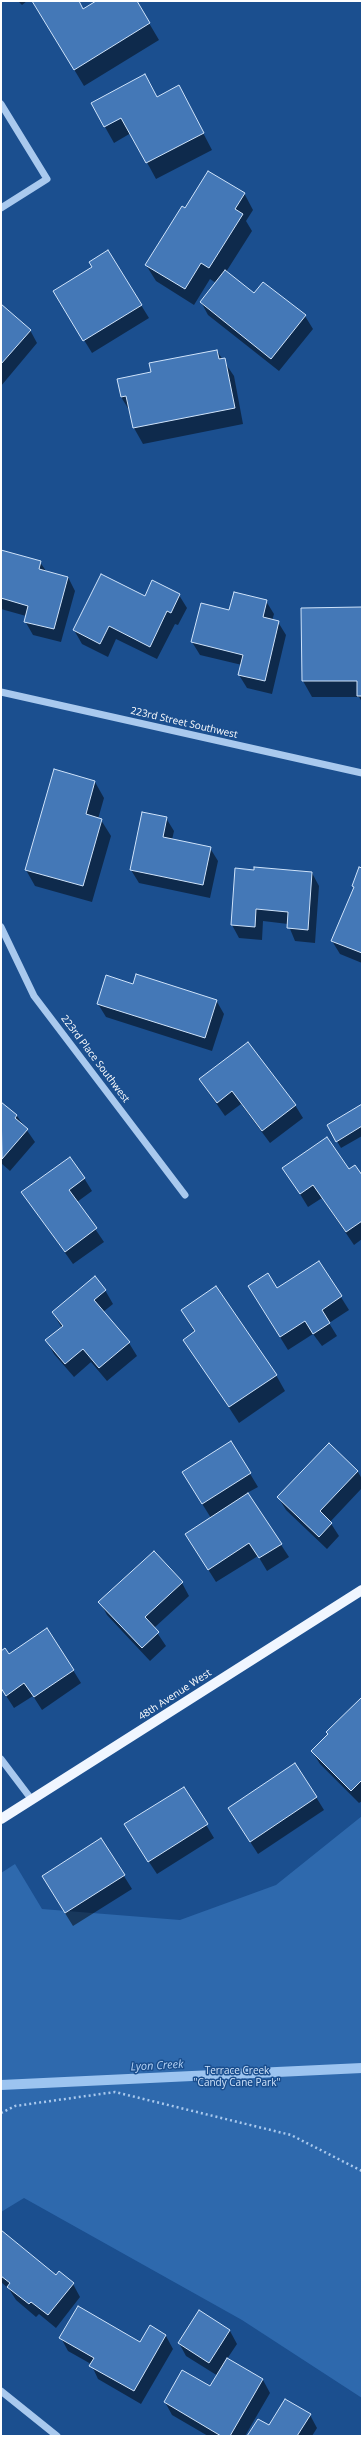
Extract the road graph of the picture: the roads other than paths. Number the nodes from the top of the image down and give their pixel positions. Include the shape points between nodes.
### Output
1 (1, 104) edge
2 (1, 208) edge
3 (1, 692) edge
4 (362, 773) edge
5 (1, 927) edge
6 (185, 1195) dead end
7 (362, 1590) edge
8 (1, 1759) edge
9 (32, 1800) junction
10 (1, 1819) edge
11 (1, 2391) edge
12 (57, 2436) edge

1 - 2 street via 47,179
3 - 4 street, 223rd Street Southwest
5 - 6 street, 223rd Place Southwest via 34,996
7 - 9 main road, 48th Avenue West
8 - 9 street
9 - 10 main road, 48th Avenue West
11 - 12 street

